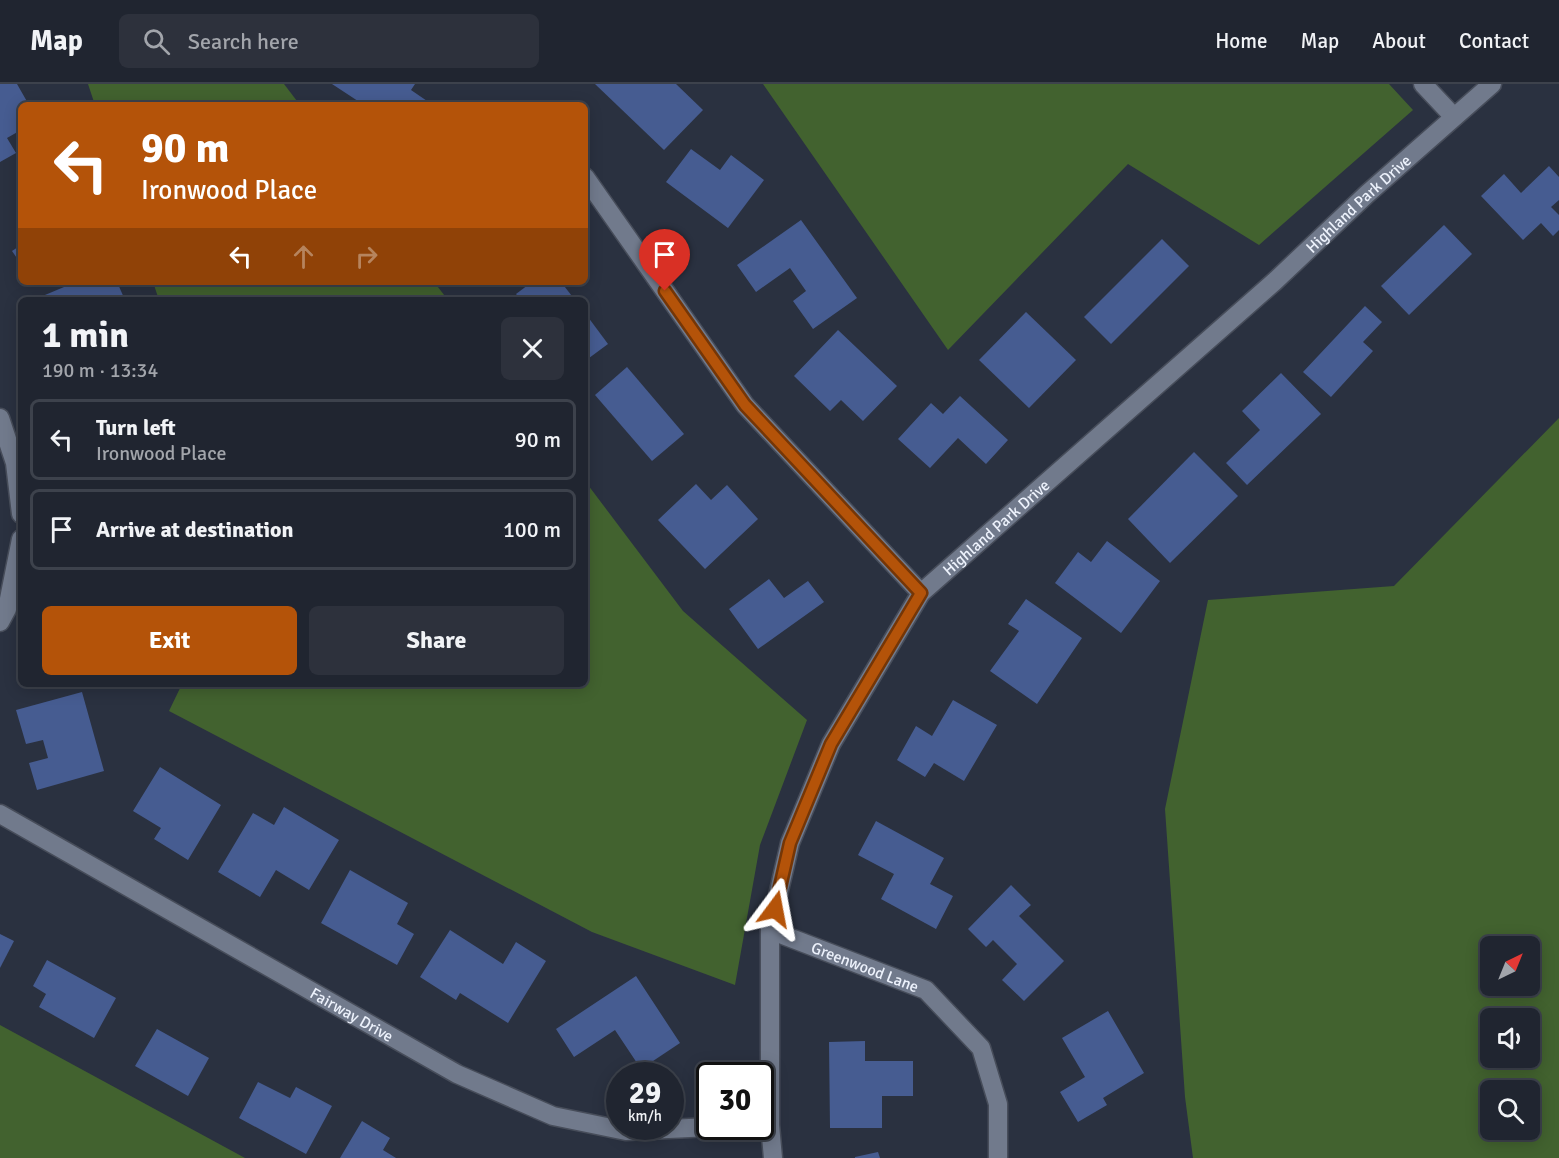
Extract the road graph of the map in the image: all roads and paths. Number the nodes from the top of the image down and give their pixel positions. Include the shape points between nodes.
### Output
1 (1422, 84) edge
2 (1492, 84) edge
3 (1454, 117) junction
4 (588, 181) edge
5 (0, 418) edge
6 (18, 488) edge
7 (18, 554) edge
8 (921, 593) junction
9 (0, 622) edge
10 (0, 814) edge
11 (770, 930) junction
12 (767, 1062) edge
13 (696, 1128) edge
14 (769, 1140) edge
15 (773, 1158) edge
16 (998, 1158) edge

1 - 3 street
2 - 3 street, Highland Park Drive
3 - 8 street, Highland Park Drive via 1274,282
4 - 8 street via 745,405
5 - 6 street via 15,463
7 - 9 street via 7,609
8 - 11 street, Highland Park Drive via 831,744 790,843
10 - 13 street, Fairway Drive via 457,1074 553,1116 626,1131
11 - 12 street, Highland Park Drive
11 - 16 street, Greenwood Lane via 926,990 981,1048 998,1104
14 - 15 street, Highland Park Drive

